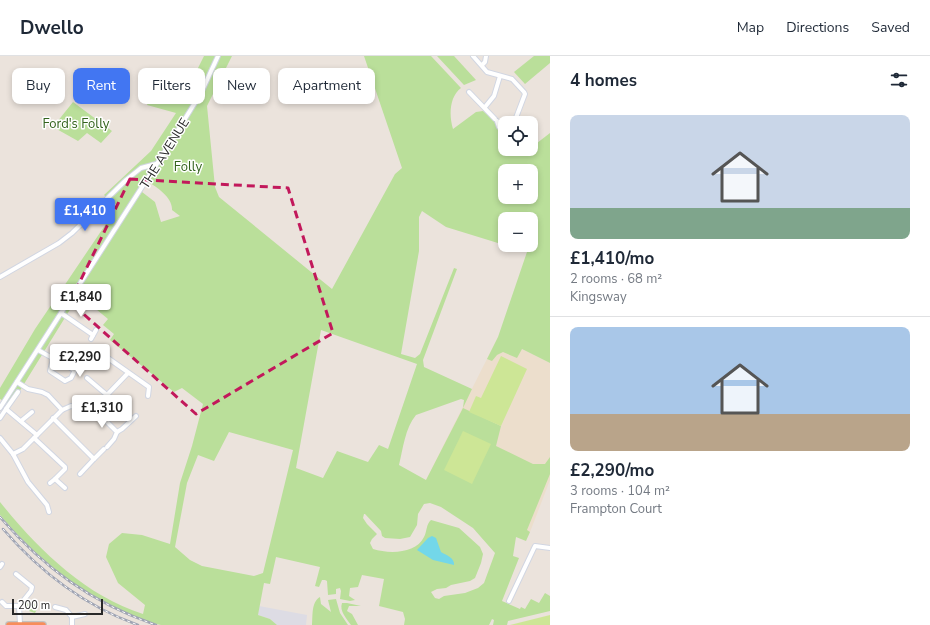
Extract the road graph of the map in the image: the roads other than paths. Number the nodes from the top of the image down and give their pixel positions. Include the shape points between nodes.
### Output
1 (218, 56) edge
2 (473, 56) edge
3 (486, 56) edge
4 (482, 65) junction
5 (500, 76) junction
6 (469, 92) dead end
7 (485, 107) junction
8 (517, 116) edge
9 (498, 125) edge
10 (156, 164) junction
11 (0, 277) edge
12 (61, 313) junction
13 (93, 335) dead end
14 (38, 350) junction
15 (53, 359) junction
16 (96, 365) dead end
17 (128, 373) junction
18 (87, 378) dead end
19 (17, 382) junction
20 (152, 383) dead end
21 (149, 387) junction
22 (18, 392) dead end
23 (107, 395) junction
24 (148, 396) dead end
25 (0, 408) edge
26 (6, 409) junction
27 (62, 410) junction
28 (96, 411) junction
29 (32, 412) dead end
30 (136, 416) dead end
31 (0, 418) edge
32 (53, 418) junction
33 (21, 421) junction
34 (117, 432) junction
35 (36, 436) junction
36 (0, 438) edge
37 (13, 454) junction
38 (94, 459) junction
39 (80, 474) dead end
40 (55, 479) junction
41 (50, 483) dead end
42 (65, 488) dead end
43 (49, 512) dead end
44 (550, 548) edge
45 (16, 574) dead end
46 (509, 600) dead end
47 (2, 602) dead end
48 (19, 606) junction
49 (55, 607) dead end
50 (85, 614) dead end
51 (72, 617) junction
52 (20, 624) edge
53 (9, 625) edge
54 (43, 625) edge
55 (72, 625) edge

1 - 10 street, THE AVENUE via 201,93
2 - 4 street
3 - 4 street
4 - 5 street via 490,73
5 - 7 street via 494,96
5 - 8 street via 512,79 525,94
6 - 7 street
7 - 9 street
10 - 11 street via 141,168 126,180 72,233
10 - 12 street, THE AVENUE
12 - 13 street
12 - 14 street, THE AVENUE
14 - 15 street
14 - 19 street, THE AVENUE
15 - 15 street via 50,370 52,372 65,381 72,377 74,370
16 - 17 street via 106,355
17 - 21 street
17 - 23 street
18 - 23 street
19 - 25 street, THE AVENUE
19 - 27 street via 48,395
20 - 21 street
21 - 24 street
22 - 26 street
23 - 28 street
26 - 31 street
26 - 33 street
27 - 28 street via 75,406
27 - 32 street
28 - 34 street
29 - 33 street
30 - 34 street
32 - 35 street
32 - 38 street
33 - 35 street
34 - 38 street via 114,439
35 - 37 street via 23,449
35 - 40 street via 65,467
36 - 37 street
37 - 43 street via 28,482 47,505
38 - 39 street
40 - 41 street
40 - 42 street
44 - 46 street via 536,546
45 - 48 street via 32,587
47 - 48 street via 6,606
48 - 52 street
49 - 51 street via 66,610
50 - 51 street
51 - 55 street
52 - 53 highway
52 - 54 highway

